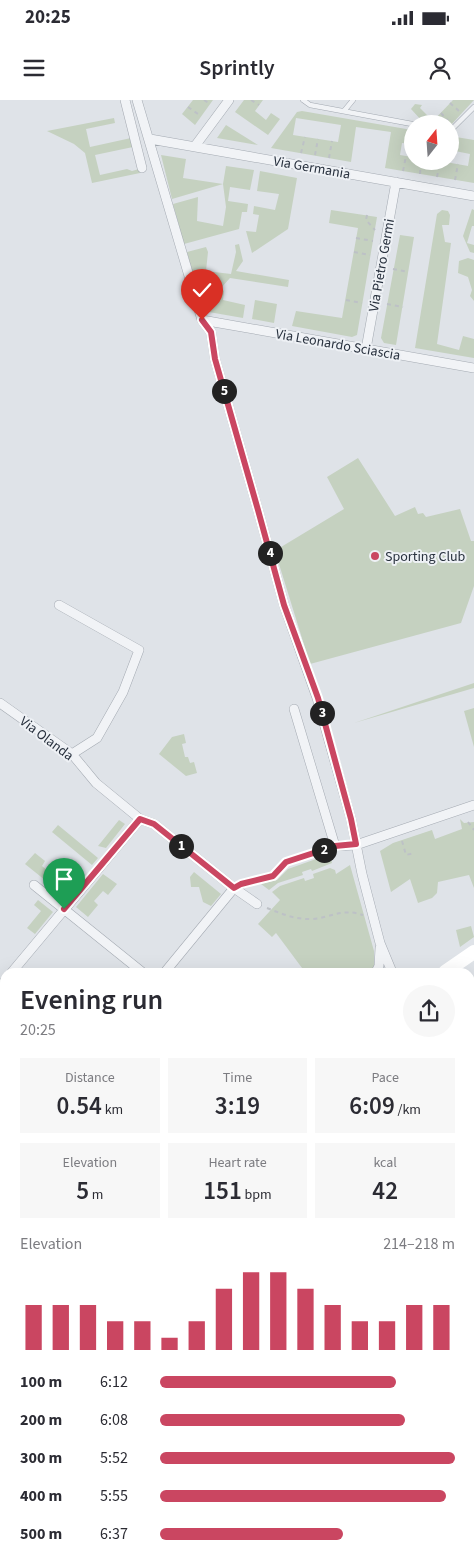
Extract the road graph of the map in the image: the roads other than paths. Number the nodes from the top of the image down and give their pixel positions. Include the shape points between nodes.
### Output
1 (125, 100) edge
2 (137, 100) edge
3 (229, 100) edge
4 (303, 100) edge
5 (353, 100) edge
6 (474, 107) edge
7 (344, 111) junction
8 (404, 122) edge
9 (459, 122) edge
10 (150, 139) junction
11 (196, 146) junction
12 (142, 168) dead end
13 (396, 182) junction
14 (474, 196) edge
15 (202, 320) junction
16 (366, 348) junction
17 (474, 368) edge
18 (59, 605) dead end
19 (0, 703) edge
20 (294, 709) dead end
21 (72, 754) junction
22 (474, 805) edge
23 (140, 819) junction
24 (356, 844) junction
25 (335, 846) junction
26 (34, 885) dead end
27 (234, 888) junction
28 (257, 904) road end
29 (64, 909) junction
30 (380, 943) junction
31 (474, 952) edge
32 (15, 968) edge
33 (137, 968) edge
34 (168, 968) edge
35 (378, 968) edge
36 (390, 968) edge
37 (451, 968) edge

1 - 12 street
2 - 10 street
3 - 11 street
4 - 7 lane via 310,105
5 - 7 lane
6 - 9 lane
7 - 8 lane
10 - 11 street, Via Germania
10 - 15 street
11 - 13 street, Via Germania
13 - 14 street, Via Germania
13 - 16 street, Via Pietro Germi
15 - 16 street, Via Leonardo Sciascia
15 - 24 street via 211,332 215,359 284,605 318,698
16 - 17 street, Via Leonardo Sciascia
18 - 21 street via 139,650 123,692 97,738
19 - 21 street, Via Olanda
20 - 25 street
21 - 23 street, Via Olanda via 96,783
22 - 24 street
23 - 27 street, Via Olanda via 154,824
23 - 29 street
24 - 25 street
24 - 30 street
25 - 27 lane via 286,862 273,876
26 - 29 street
27 - 28 street, Via Olanda
27 - 34 street
29 - 32 street
29 - 33 street
30 - 35 street
30 - 36 street
31 - 37 main road

